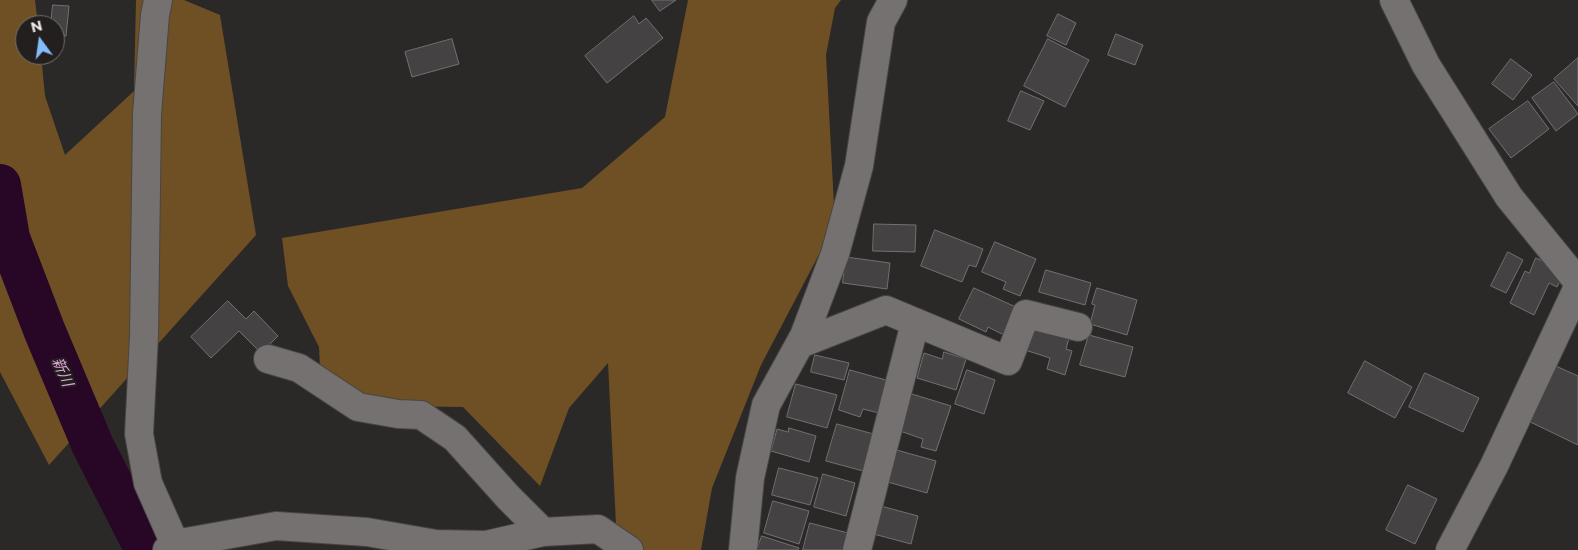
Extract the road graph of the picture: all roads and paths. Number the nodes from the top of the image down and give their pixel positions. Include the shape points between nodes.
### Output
1 (158, 0) edge
2 (893, 0) edge
3 (1394, 0) edge
4 (1578, 282) edge
5 (1578, 287) edge
6 (915, 323) junction
7 (1078, 327) dead end
8 (800, 344) junction
9 (268, 359) dead end
10 (543, 532) junction
11 (170, 548) edge
12 (628, 550) edge
13 (743, 550) edge
14 (857, 550) edge
15 (1450, 550) edge

1 - 11 street via 147,114 144,336 139,434 148,483
2 - 8 street via 881,22 859,166 840,236
3 - 4 street via 1426,66 1509,197
5 - 15 street via 1494,466
6 - 7 street via 1008,361 1026,314
6 - 8 street via 886,310
6 - 14 street
8 - 13 street via 766,405 750,478
9 - 10 street via 299,368 358,407 421,416 455,438
10 - 11 street via 486,545 436,544 368,532 276,526
10 - 12 street via 598,529

